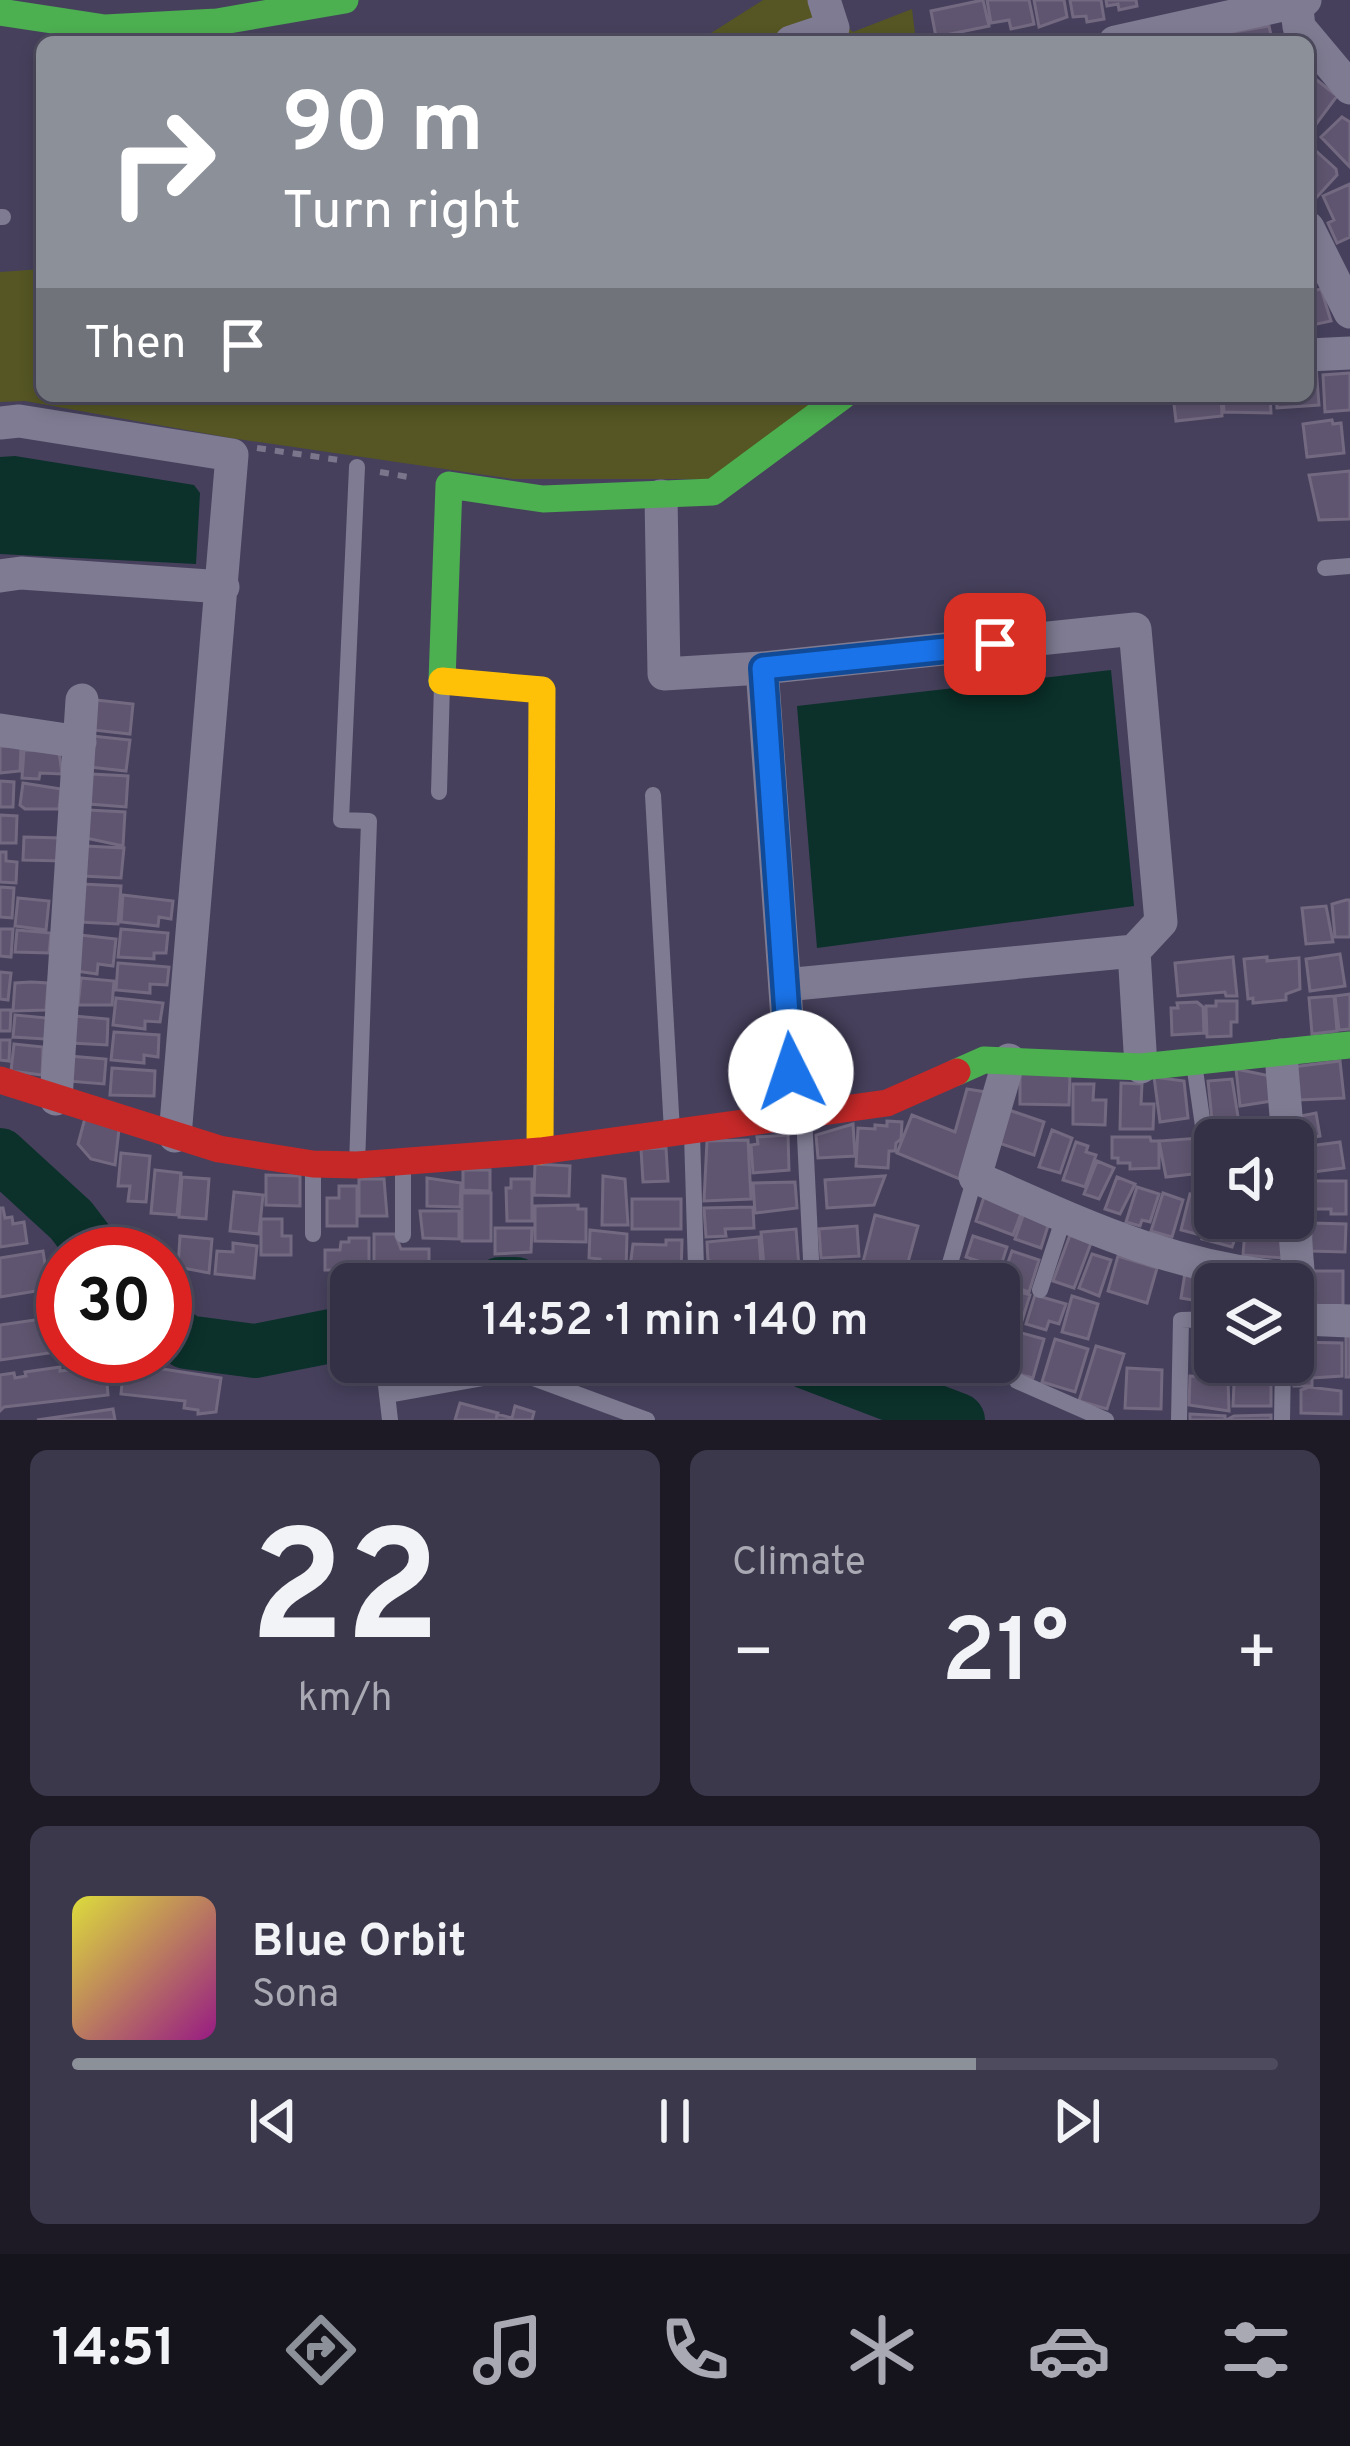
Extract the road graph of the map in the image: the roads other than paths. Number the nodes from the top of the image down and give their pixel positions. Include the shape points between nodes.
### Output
1 (345, 0) edge
2 (824, 0) edge
3 (1299, 1) edge
4 (0, 12) edge
5 (104, 35) edge
6 (808, 36) edge
7 (1142, 36) edge
8 (1307, 36) edge
9 (1314, 45) edge
10 (1350, 88) edge
11 (1314, 240) edge
12 (1350, 312) edge
13 (1350, 353) edge
14 (1314, 355) edge
15 (835, 402) edge
16 (0, 423) edge
17 (357, 467) dead end
18 (661, 496) junction
19 (1350, 566) edge
20 (1324, 568) dead end
21 (0, 576) edge
22 (223, 587) junction
23 (763, 668) junction
24 (442, 683) junction
25 (82, 700) dead end
26 (0, 730) edge
27 (80, 742) junction
28 (439, 792) dead end
29 (653, 795) dead end
30 (1134, 950) junction
31 (785, 985) junction
32 (1350, 1045) edge
33 (1281, 1054) junction
34 (1009, 1060) junction
35 (1194, 1062) junction
36 (1141, 1066) junction
37 (0, 1080) edge
38 (56, 1099) junction
39 (799, 1116) junction
40 (1202, 1119) edge
41 (1286, 1119) edge
42 (682, 1130) junction
43 (176, 1136) junction
44 (540, 1151) junction
45 (403, 1163) junction
46 (313, 1164) junction
47 (357, 1165) junction
48 (975, 1178) junction
49 (1064, 1217) junction
50 (313, 1234) dead end
51 (404, 1234) dead end
52 (695, 1263) edge
53 (811, 1263) edge
54 (950, 1263) edge
55 (1196, 1263) edge
56 (1040, 1289) dead end
57 (1194, 1320) edge
58 (1314, 1320) edge
59 (1350, 1321) edge
60 (1020, 1382) edge
61 (1282, 1383) edge
62 (390, 1420) edge
63 (647, 1420) edge
64 (1106, 1420) edge
65 (1179, 1420) edge
66 (1282, 1420) edge

1 - 5 street
2 - 6 street via 832,28
3 - 7 street
3 - 8 street
4 - 5 street
9 - 10 street
11 - 12 street
13 - 14 street
15 - 18 street via 713,492
16 - 22 street via 232,454
17 - 47 lane via 341,820 369,821
18 - 23 street via 664,674
18 - 24 street via 543,500 449,484
19 - 20 lane
21 - 22 street
22 - 43 street
23 - 30 street via 1135,629 1161,922
23 - 31 street
24 - 28 lane
24 - 44 street via 542,691
25 - 27 street
26 - 27 street
27 - 38 street
29 - 42 lane
30 - 31 street
30 - 36 street
31 - 39 street
32 - 33 street
33 - 35 street
33 - 41 street
34 - 36 street
34 - 39 street via 984,1060 887,1103
34 - 48 street
35 - 36 street
35 - 40 lane
37 - 38 street
38 - 43 street
39 - 42 street
39 - 53 lane
42 - 44 street
42 - 52 lane
43 - 46 street
44 - 45 street
45 - 47 street
45 - 51 lane
46 - 47 street
46 - 50 lane
48 - 49 street
48 - 54 lane
49 - 55 street
49 - 56 lane
57 - 65 lane via 1181,1320
58 - 59 street
60 - 64 lane
61 - 66 lane
62 - 63 lane via 386,1386 517,1372

